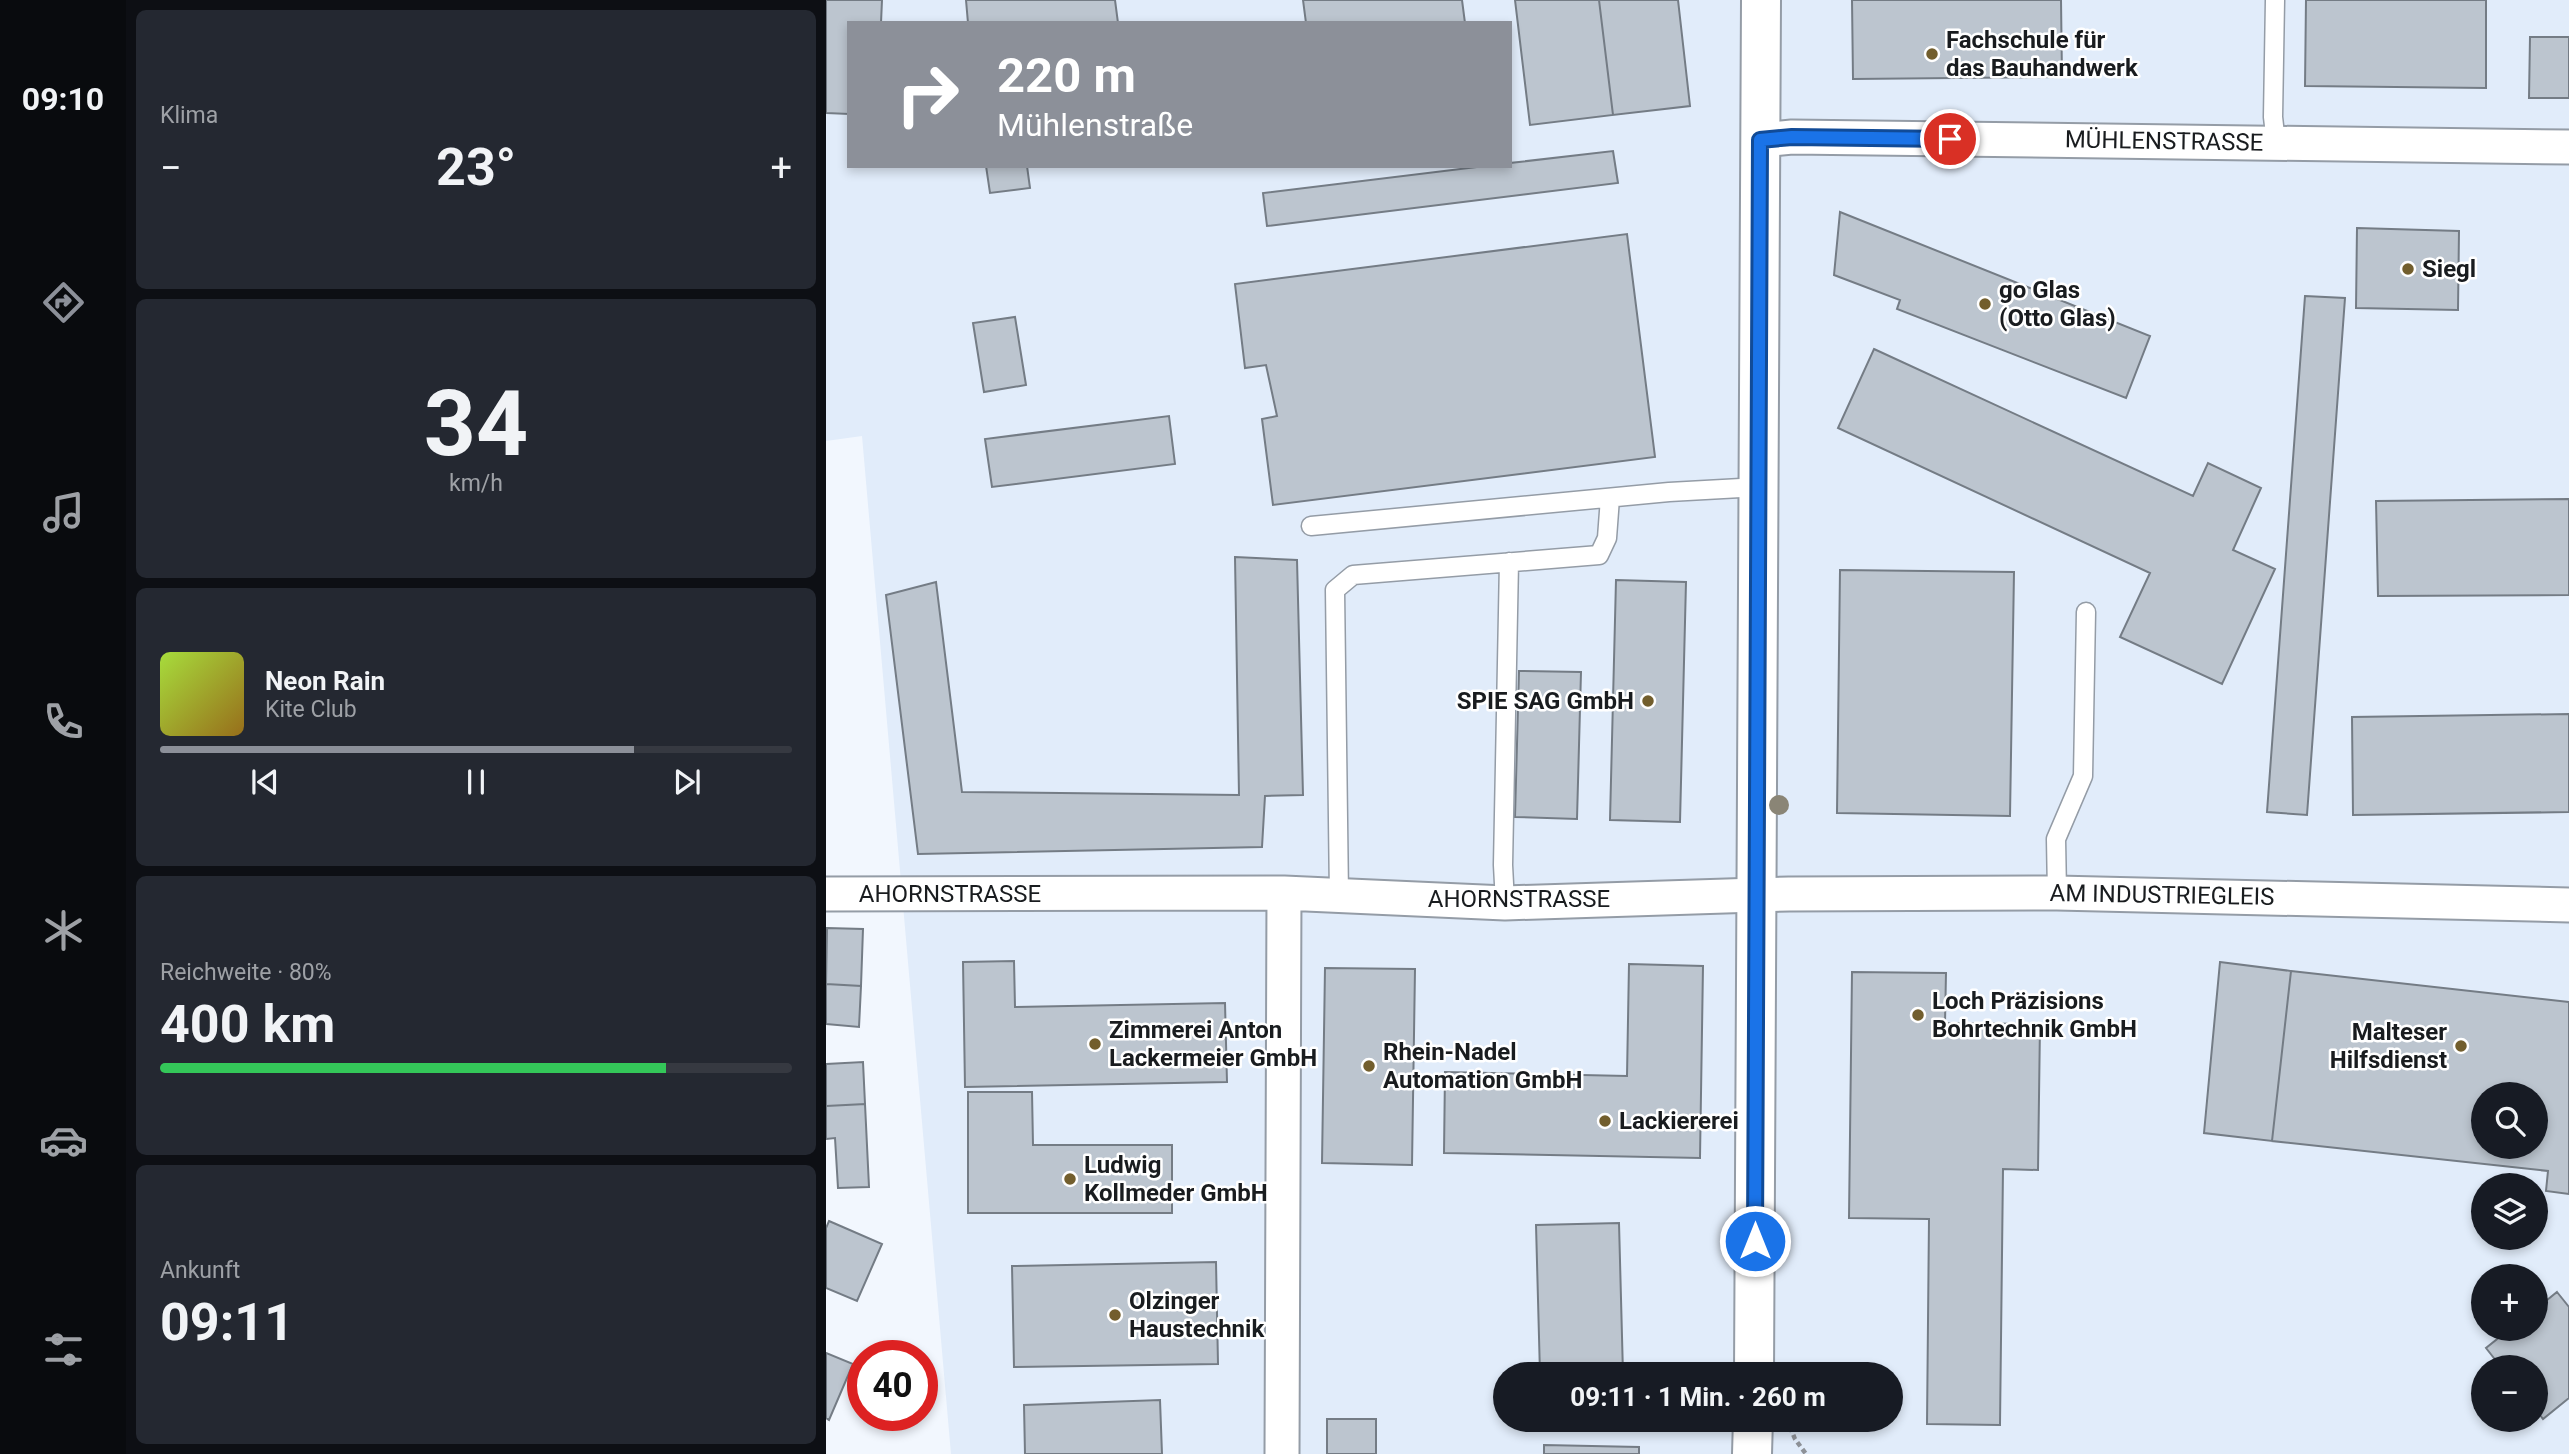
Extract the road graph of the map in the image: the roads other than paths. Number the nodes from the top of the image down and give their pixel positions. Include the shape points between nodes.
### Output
1 (1761, 0) edge
2 (2275, 0) edge
3 (1760, 140) junction
4 (2276, 143) junction
5 (2569, 147) edge
6 (1759, 487) junction
7 (1610, 498) junction
8 (1311, 526) dead end
9 (1509, 562) junction
10 (2086, 612) dead end
11 (2057, 892) junction
12 (1284, 893) junction
13 (826, 894) edge
14 (1339, 895) junction
15 (1755, 895) junction
16 (1505, 903) junction
17 (2569, 905) edge
18 (1754, 1362) edge
19 (1753, 1432) edge
20 (1282, 1454) edge
21 (1752, 1454) edge

1 - 3 street
2 - 4 lane
3 - 4 street, MÜHLENSTRASSE
3 - 6 street
4 - 5 street, MÜHLENSTRASSE
6 - 7 lane
6 - 15 street
7 - 8 lane
7 - 9 lane via 1607,538 1599,555
9 - 14 lane via 1353,575 1335,590
9 - 16 lane
10 - 11 lane via 2083,776 2056,839
11 - 15 street, AM INDUSTRIEGLEIS
11 - 17 street, AM INDUSTRIEGLEIS
12 - 13 street, AHORNSTRASSE
12 - 14 street, AHORNSTRASSE
12 - 20 street
14 - 16 street, AHORNSTRASSE
15 - 16 street, AHORNSTRASSE
15 - 18 street
19 - 21 street

